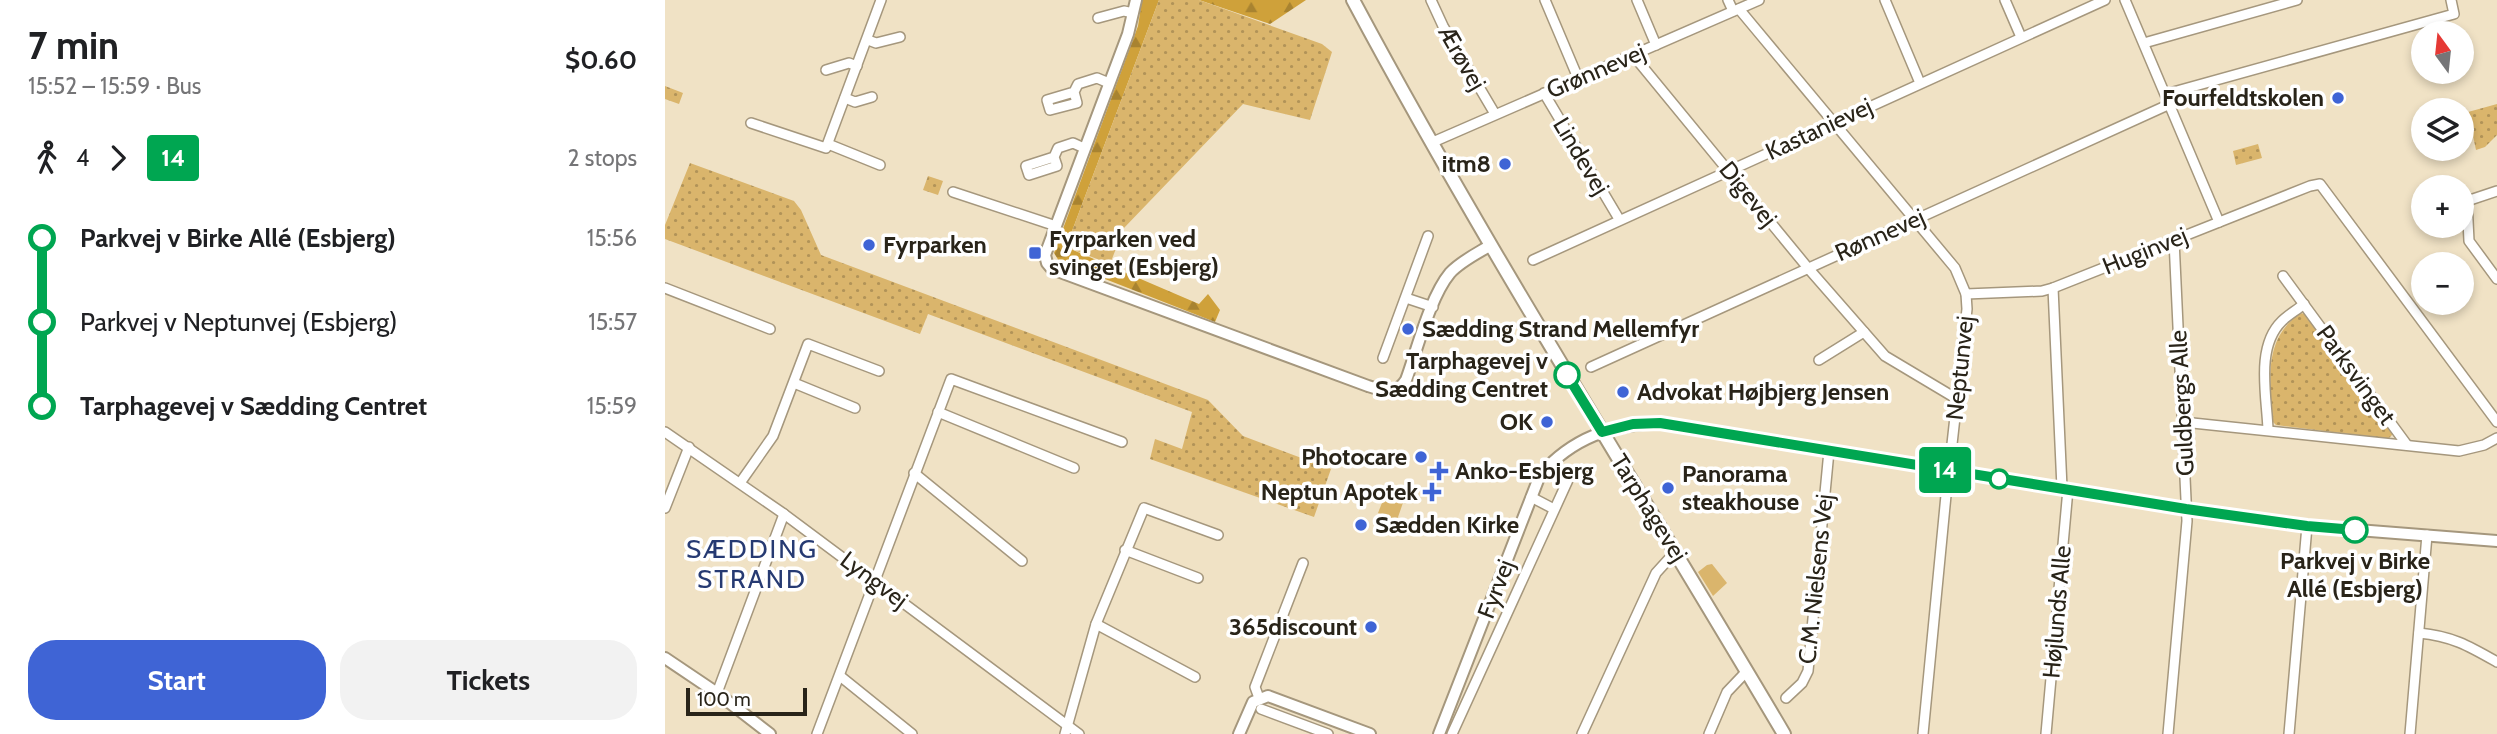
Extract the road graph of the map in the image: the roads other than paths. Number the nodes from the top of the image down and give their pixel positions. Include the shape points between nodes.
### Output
1 (881, 0) edge
2 (1136, 0) edge
3 (1345, 0) edge
4 (1353, 0) edge
5 (1431, 0) edge
6 (1545, 0) edge
7 (1637, 0) edge
8 (1728, 0) edge
9 (1759, 0) edge
10 (1885, 0) edge
11 (2005, 0) edge
12 (2105, 0) edge
13 (2125, 0) edge
14 (2297, 0) edge
15 (2451, 0) edge
16 (1736, 10) junction
17 (1133, 13) junction
18 (1098, 18) dead end
19 (900, 37) dead end
20 (2021, 37) junction
21 (868, 40) junction
22 (2144, 43) junction
23 (1656, 45) junction
24 (1633, 55) junction
25 (1388, 64) junction
26 (857, 66) junction
27 (826, 70) dead end
28 (1578, 78) junction
29 (1109, 83) junction
30 (1920, 83) junction
31 (1074, 92) dead end
32 (1543, 93) junction
33 (2166, 94) junction
34 (872, 97) dead end
35 (845, 98) junction
36 (2170, 104) junction
37 (1495, 114) junction
38 (1834, 122) junction
39 (751, 123) dead end
40 (1433, 142) junction
41 (828, 144) junction
42 (1084, 148) junction
43 (1054, 157) dead end
44 (880, 164) dead end
45 (1729, 170) junction
46 (953, 191) dead end
47 (2497, 191) edge
48 (1619, 219) junction
49 (1914, 220) junction
50 (2219, 222) junction
51 (1056, 226) junction
52 (1428, 236) dead end
53 (2174, 240) junction
54 (1491, 245) junction
55 (1533, 260) dead end
56 (1808, 268) junction
57 (2283, 276) dead end
58 (2497, 279) edge
59 (665, 288) edge
60 (2053, 288) junction
61 (1966, 294) junction
62 (1406, 298) junction
63 (2304, 304) junction
64 (1433, 306) junction
65 (770, 329) dead end
66 (1864, 332) junction
67 (1383, 358) dead end
68 (1819, 360) dead end
69 (1591, 368) dead end
70 (879, 372) dead end
71 (794, 383) junction
72 (1957, 399) junction
73 (855, 408) dead end
74 (938, 412) junction
75 (2183, 422) junction
76 (2497, 422) edge
77 (2268, 430) junction
78 (665, 432) edge
79 (1602, 432) junction
80 (2497, 438) edge
81 (1122, 442) dead end
82 (2407, 445) junction
83 (689, 447) junction
84 (1829, 451) junction
85 (1074, 468) dead end
86 (1949, 471) junction
87 (914, 473) junction
88 (1567, 480) dead end
89 (740, 483) junction
90 (1947, 485) dead end
91 (2065, 489) junction
92 (1531, 497) junction
93 (665, 508) edge
94 (1554, 509) junction
95 (2186, 509) junction
96 (784, 514) junction
97 (2307, 526) junction
98 (1218, 535) dead end
99 (2427, 535) junction
100 (2497, 541) edge
101 (1125, 550) junction
102 (1676, 551) junction
103 (1022, 561) dead end
104 (1303, 563) dead end
105 (1198, 578) dead end
106 (874, 580) junction
107 (1096, 624) junction
108 (2419, 633) junction
109 (665, 658) edge
110 (2497, 663) edge
111 (1747, 671) junction
112 (840, 676) junction
113 (1195, 677) dead end
114 (717, 693) junction
115 (1786, 698) dead end
116 (1260, 704) junction
117 (1294, 705) junction
118 (1289, 719) junction
119 (1066, 730) edge
120 (770, 734) edge
121 (817, 734) edge
122 (912, 734) edge
123 (1079, 734) edge
124 (1239, 734) edge
125 (1328, 734) edge
126 (1370, 734) edge
127 (1439, 734) edge
128 (1452, 734) edge
129 (1582, 734) edge
130 (1709, 734) edge
131 (1784, 734) edge
132 (1923, 734) edge
133 (2046, 734) edge
134 (2168, 734) edge
135 (2289, 734) edge
136 (2410, 734) edge

1 - 21 street
2 - 17 street
3 - 25 main road, Tarphagevej
4 - 25 main road, Tarphagevej
5 - 37 street, Ærøvej
6 - 28 street
7 - 23 street
8 - 16 street, Neptunvej
9 - 16 street, Grønnevej
10 - 30 street
11 - 20 street
12 - 20 street, Kastanievej
13 - 22 street
14 - 22 street
15 - 33 street via 2455,14
16 - 23 street, Grønnevej
16 - 38 street, Neptunvej
17 - 18 street
17 - 29 street
19 - 21 street via 876,43
20 - 30 street, Kastanievej
21 - 26 street
22 - 33 street
23 - 24 street, Grønnevej
24 - 28 street, Grønnevej
24 - 45 street, Digevej
25 - 40 main road, Tarphagevej
26 - 27 street via 849,63
26 - 35 street
28 - 32 street, Grønnevej
29 - 31 street via 1097,78 1078,84
29 - 42 street
30 - 38 street, Kastanievej
32 - 37 street, Grønnevej
32 - 48 street, Lindevej
33 - 36 street
34 - 35 street via 855,102
35 - 41 street
36 - 49 street, Rønnevej
36 - 50 street
37 - 40 street, Grønnevej
38 - 45 street, Kastanievej
38 - 49 street, Neptunvej
39 - 41 street via 826,148
40 - 54 main road, Tarphagevej
41 - 44 street
42 - 43 street via 1065,145
42 - 51 street
45 - 48 street, Kastanievej
45 - 56 street, Digevej
46 - 51 street
47 - 58 street via 2467,201 2469,241
48 - 55 street, Kastanievej
49 - 56 street, Rønnevej
49 - 61 street, Neptunvej via 1955,268
50 - 53 street, Huginvej
50 - 76 street, Huginvej via 2320,184
51 - 64 street via 1045,255 1052,269 1386,391 1398,389 1406,380
52 - 62 street
53 - 60 street, Huginvej
53 - 75 street, Guldbergs Alle
54 - 64 street via 1451,272
54 - 79 main road, Tarphagevej
56 - 66 street, Digevej
56 - 69 street, Rønnevej
57 - 63 street, Parksvinget
59 - 65 street
60 - 61 street, Huginvej
60 - 91 street, Højlunds Alle
61 - 72 street, Neptunvej
62 - 64 street
62 - 67 street
63 - 77 street, Parksvinget via 2280,323 2265,355
63 - 82 street, Parksvinget
66 - 68 street
66 - 72 street, Digevej via 1885,356
70 - 71 street via 809,344
71 - 73 street
71 - 89 street via 773,436
72 - 86 street, Neptunvej
74 - 81 street via 951,379
74 - 85 street
74 - 87 street
75 - 77 street, Parksvinget
75 - 95 street, Guldbergs Alle
77 - 82 street, Parksvinget
78 - 83 street, Lyngvej
79 - 84 street, Fyrvej via 1660,423
79 - 92 street, Fyrvej via 1558,456 1540,475
79 - 102 main road, Tarphagevej
80 - 82 street, Parksvinget via 2459,451
83 - 89 street, Lyngvej
83 - 93 street
84 - 86 street, Fyrvej
84 - 115 street, C.M. Nielsens Vej via 1808,671
86 - 91 street, Fyrvej
87 - 103 street
87 - 106 street
88 - 94 street
89 - 96 street, Lyngvej
90 - 132 street
91 - 95 street, Fyrvej
91 - 133 street, Højlunds Alle
92 - 94 street
92 - 127 street, Fyrvej
94 - 128 street
95 - 97 street, Fyrvej
95 - 134 street, Guldbergs Alle
96 - 106 street, Lyngvej
96 - 114 street
97 - 99 street, Fyrvej
97 - 135 street
98 - 101 street via 1144,508
99 - 100 street, Fyrvej
99 - 108 street
101 - 105 street
101 - 107 street
102 - 111 main road, Tarphagevej
102 - 129 street via 1656,573
104 - 116 street via 1255,687
106 - 112 street
106 - 119 street, Lyngvej
107 - 113 street
107 - 119 street
108 - 110 street via 2458,640
108 - 136 street
109 - 114 street
111 - 130 street via 1727,692
111 - 131 main road, Tarphagevej
112 - 121 street
112 - 122 street
114 - 120 street
116 - 117 street via 1268,696
116 - 118 street
116 - 124 street via 1250,707
117 - 118 street
117 - 126 street
118 - 125 street
119 - 123 street, Lyngvej

